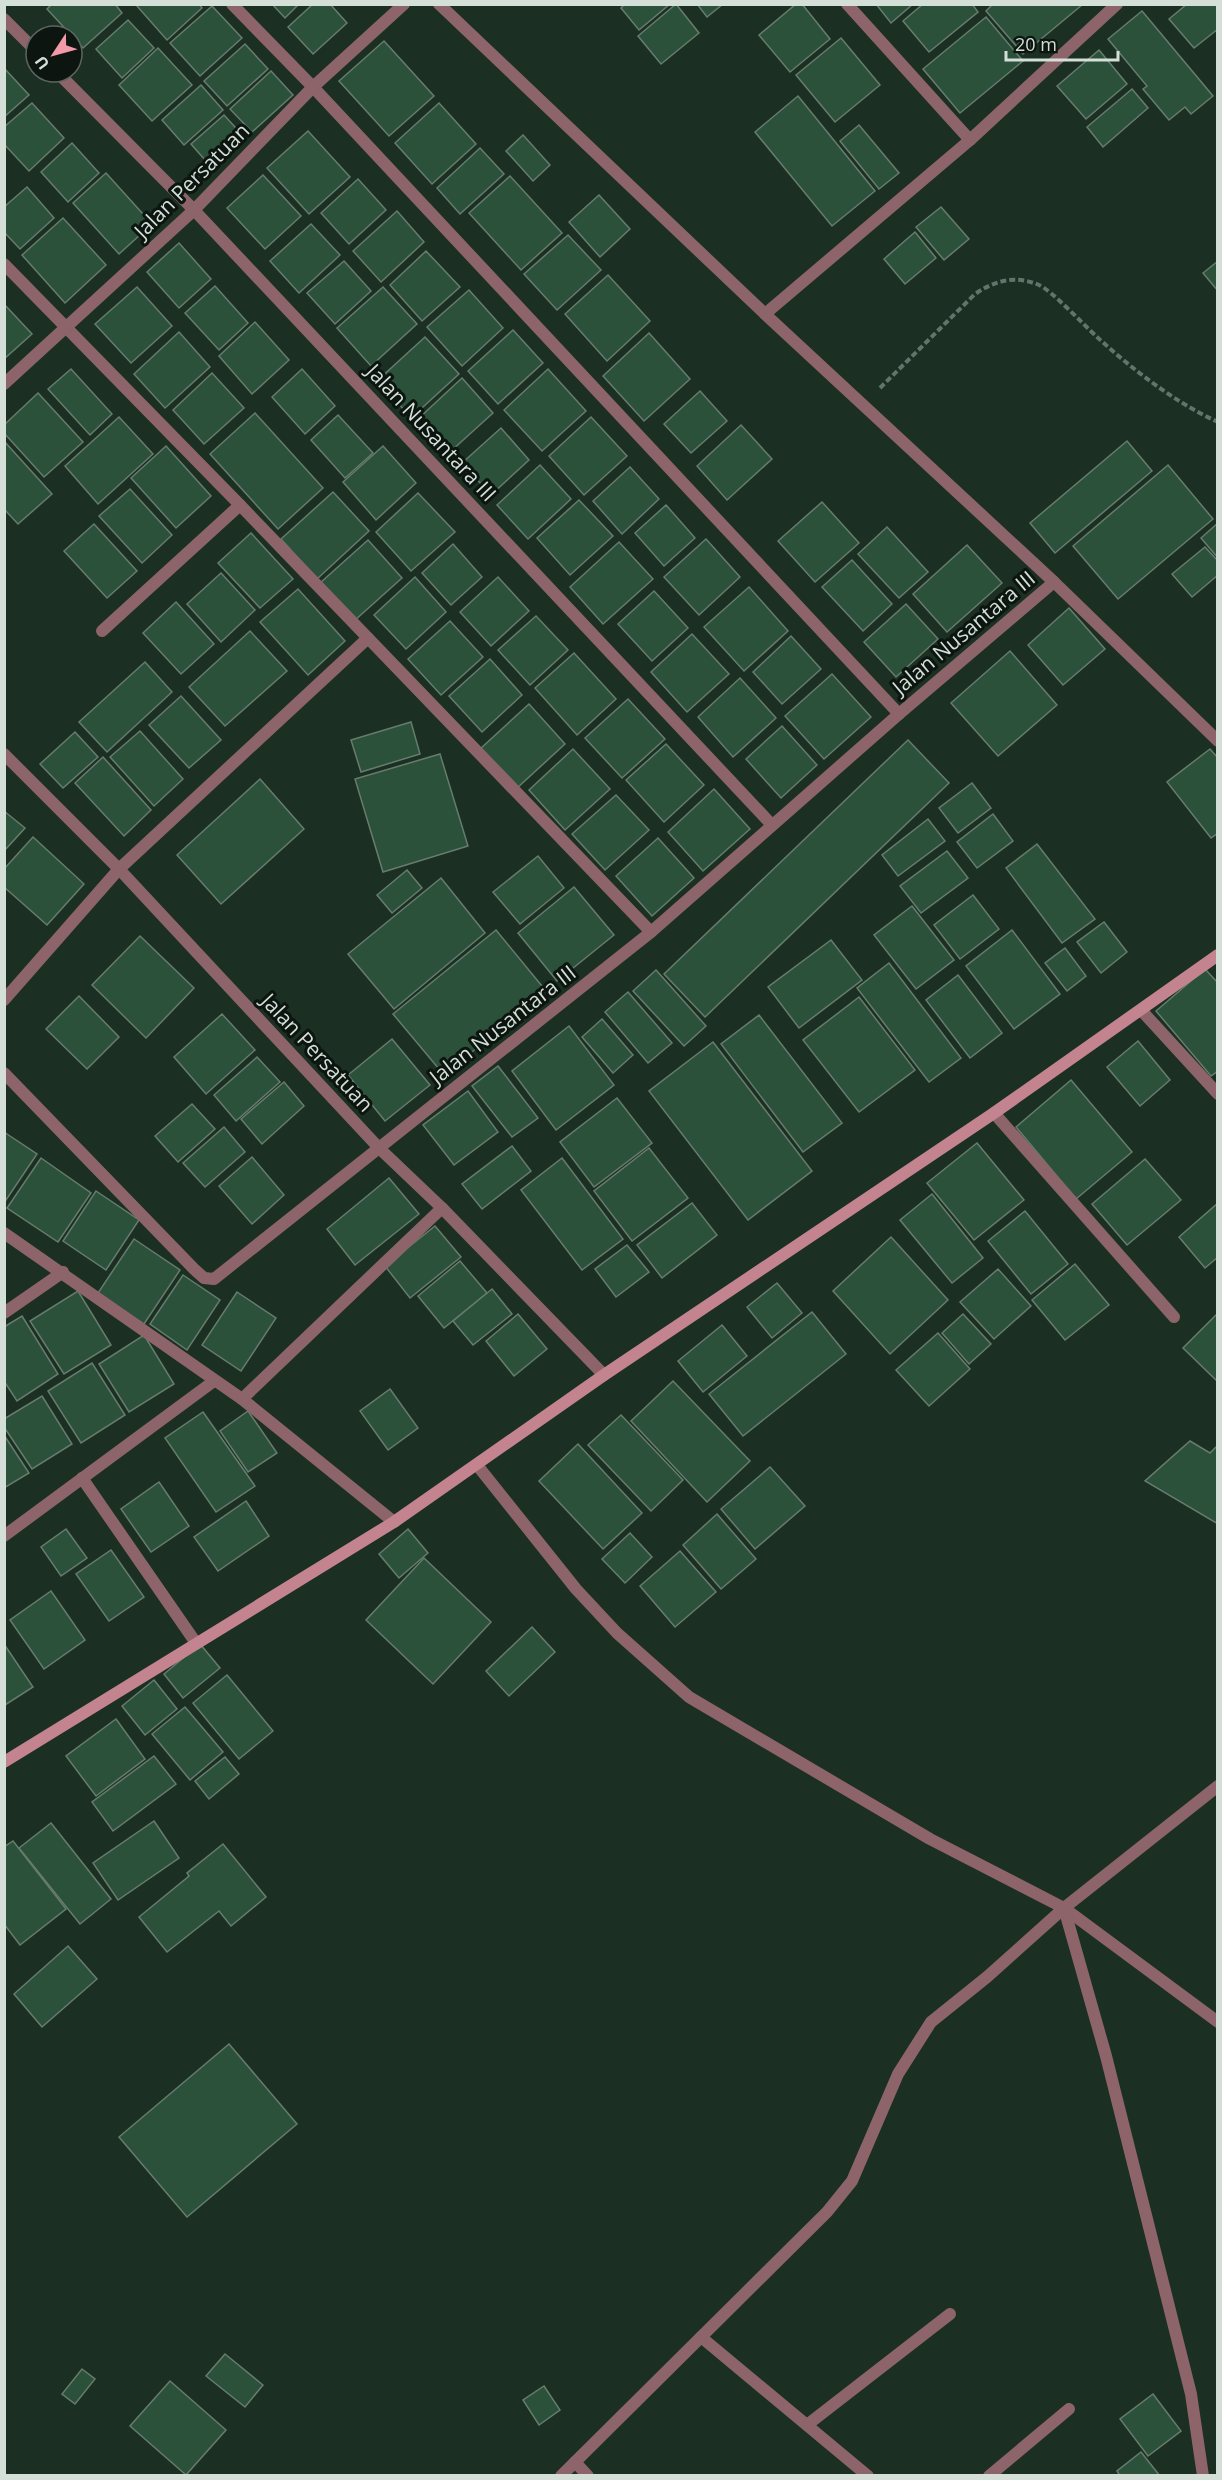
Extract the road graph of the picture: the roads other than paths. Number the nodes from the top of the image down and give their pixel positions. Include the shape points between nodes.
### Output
1 (232, 4) edge
2 (404, 4) edge
3 (439, 4) edge
4 (847, 4) edge
5 (1114, 5) edge
6 (4, 19) edge
7 (24, 39) edge
8 (69, 84) edge
9 (313, 87) junction
10 (970, 140) junction
11 (194, 210) junction
12 (4, 264) edge
13 (765, 314) junction
14 (67, 327) junction
15 (4, 384) edge
16 (240, 505) junction
17 (1054, 582) junction
18 (102, 631) dead end
19 (368, 638) junction
20 (899, 714) junction
21 (1218, 741) edge
22 (4, 754) edge
23 (772, 825) junction
24 (119, 869) junction
25 (651, 932) junction
26 (1218, 955) edge
27 (4, 1000) edge
28 (1141, 1010) junction
29 (4, 1073) edge
30 (1218, 1094) edge
31 (994, 1113) junction
32 (379, 1148) junction
33 (442, 1208) junction
34 (4, 1233) edge
35 (63, 1272) junction
36 (4, 1313) edge
37 (1174, 1317) dead end
38 (604, 1375) junction
39 (214, 1381) junction
40 (242, 1399) junction
41 (477, 1465) junction
42 (82, 1478) junction
43 (394, 1522) junction
44 (4, 1536) edge
45 (196, 1643) junction
46 (4, 1762) edge
47 (1218, 1786) edge
48 (1064, 1908) junction
49 (1218, 2022) edge
50 (950, 2314) dead end
51 (701, 2337) junction
52 (1069, 2409) dead end
53 (807, 2425) junction
54 (575, 2462) junction
55 (561, 2475) edge
56 (588, 2475) edge
57 (868, 2475) edge
58 (989, 2475) edge
59 (1203, 2475) edge

1 - 9 street, Jalan Nusantara III
2 - 9 street, Jalan Persatuan
3 - 13 street
4 - 10 street
5 - 10 street
6 - 7 street
8 - 11 street, Jalan Nusantara III
9 - 11 street, Jalan Persatuan
9 - 20 street, Jalan Nusantara III
10 - 13 street
11 - 14 street, Jalan Persatuan
11 - 23 street, Jalan Nusantara III
12 - 14 street
13 - 17 street
14 - 15 street, Jalan Persatuan
14 - 16 street
16 - 18 street
16 - 19 street
17 - 20 street, Jalan Nusantara III
17 - 21 street
19 - 24 street
19 - 25 street
20 - 23 street, Jalan Nusantara III
22 - 24 street, Jalan Persatuan
23 - 25 street, Jalan Nusantara III
24 - 27 street
24 - 32 street, Jalan Persatuan
25 - 32 street, Jalan Nusantara III
26 - 28 main road
28 - 30 street
28 - 31 main road
29 - 32 street, Jalan Nusantara III via 204,1278 214,1279 222,1274
31 - 37 street
31 - 38 main road
32 - 33 street, Jalan Persatuan
33 - 38 street, Jalan Persatuan
33 - 40 street
34 - 35 street
35 - 36 street
35 - 39 street
38 - 41 main road
39 - 40 street
39 - 42 street
40 - 43 street
41 - 43 main road
41 - 48 street via 576,1589 617,1633 688,1697 930,1839
42 - 44 street
42 - 45 street
43 - 45 main road
45 - 46 main road
47 - 48 street
48 - 49 street
48 - 51 street via 931,2022 898,2074 852,2181 827,2212
48 - 59 street via 1106,2056 1191,2394
50 - 53 street
51 - 53 street
51 - 54 street
52 - 58 street
53 - 57 street
54 - 55 street
54 - 56 street

